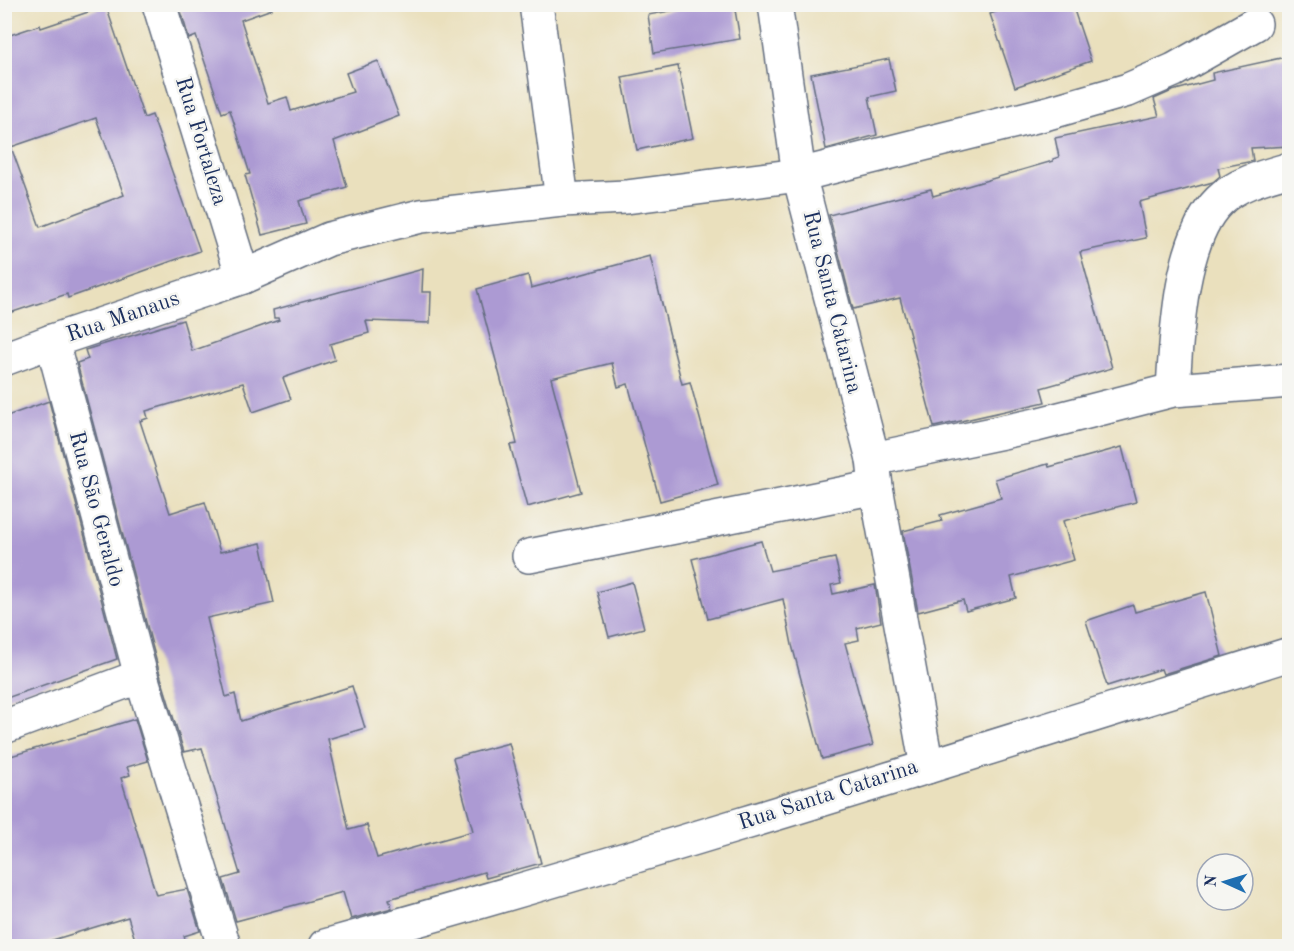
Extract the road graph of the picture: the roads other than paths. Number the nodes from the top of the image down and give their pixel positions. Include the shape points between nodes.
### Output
1 (159, 4) edge
2 (536, 4) edge
3 (775, 4) edge
4 (1255, 24) dead end
5 (1290, 169) edge
6 (799, 175) junction
7 (562, 200) junction
8 (243, 277) junction
9 (52, 341) junction
10 (4, 359) edge
11 (1290, 381) edge
12 (1173, 390) junction
13 (875, 473) junction
14 (529, 556) dead end
15 (1290, 654) edge
16 (141, 676) junction
17 (4, 728) edge
18 (927, 768) junction
19 (224, 946) edge
20 (325, 946) edge

1 - 8 street, Rua Fortaleza
2 - 7 street
3 - 6 street, Rua Santa Catarina
4 - 6 street, Rua Manaus via 1174,70 1128,90
5 - 12 street via 1239,187 1219,200 1205,217 1182,289
6 - 7 street, Rua Manaus via 626,197
6 - 13 street, Rua Santa Catarina
7 - 8 street, Rua Manaus via 409,219 329,239
8 - 9 street, Rua Manaus
9 - 10 street, Rua Manaus
9 - 16 street, Rua São Geraldo
11 - 12 street
12 - 13 street via 1036,425
13 - 14 street
13 - 18 street, Rua Santa Catarina
15 - 18 street
16 - 17 street
16 - 19 street, Rua São Geraldo
18 - 20 street, Rua Santa Catarina via 489,901

